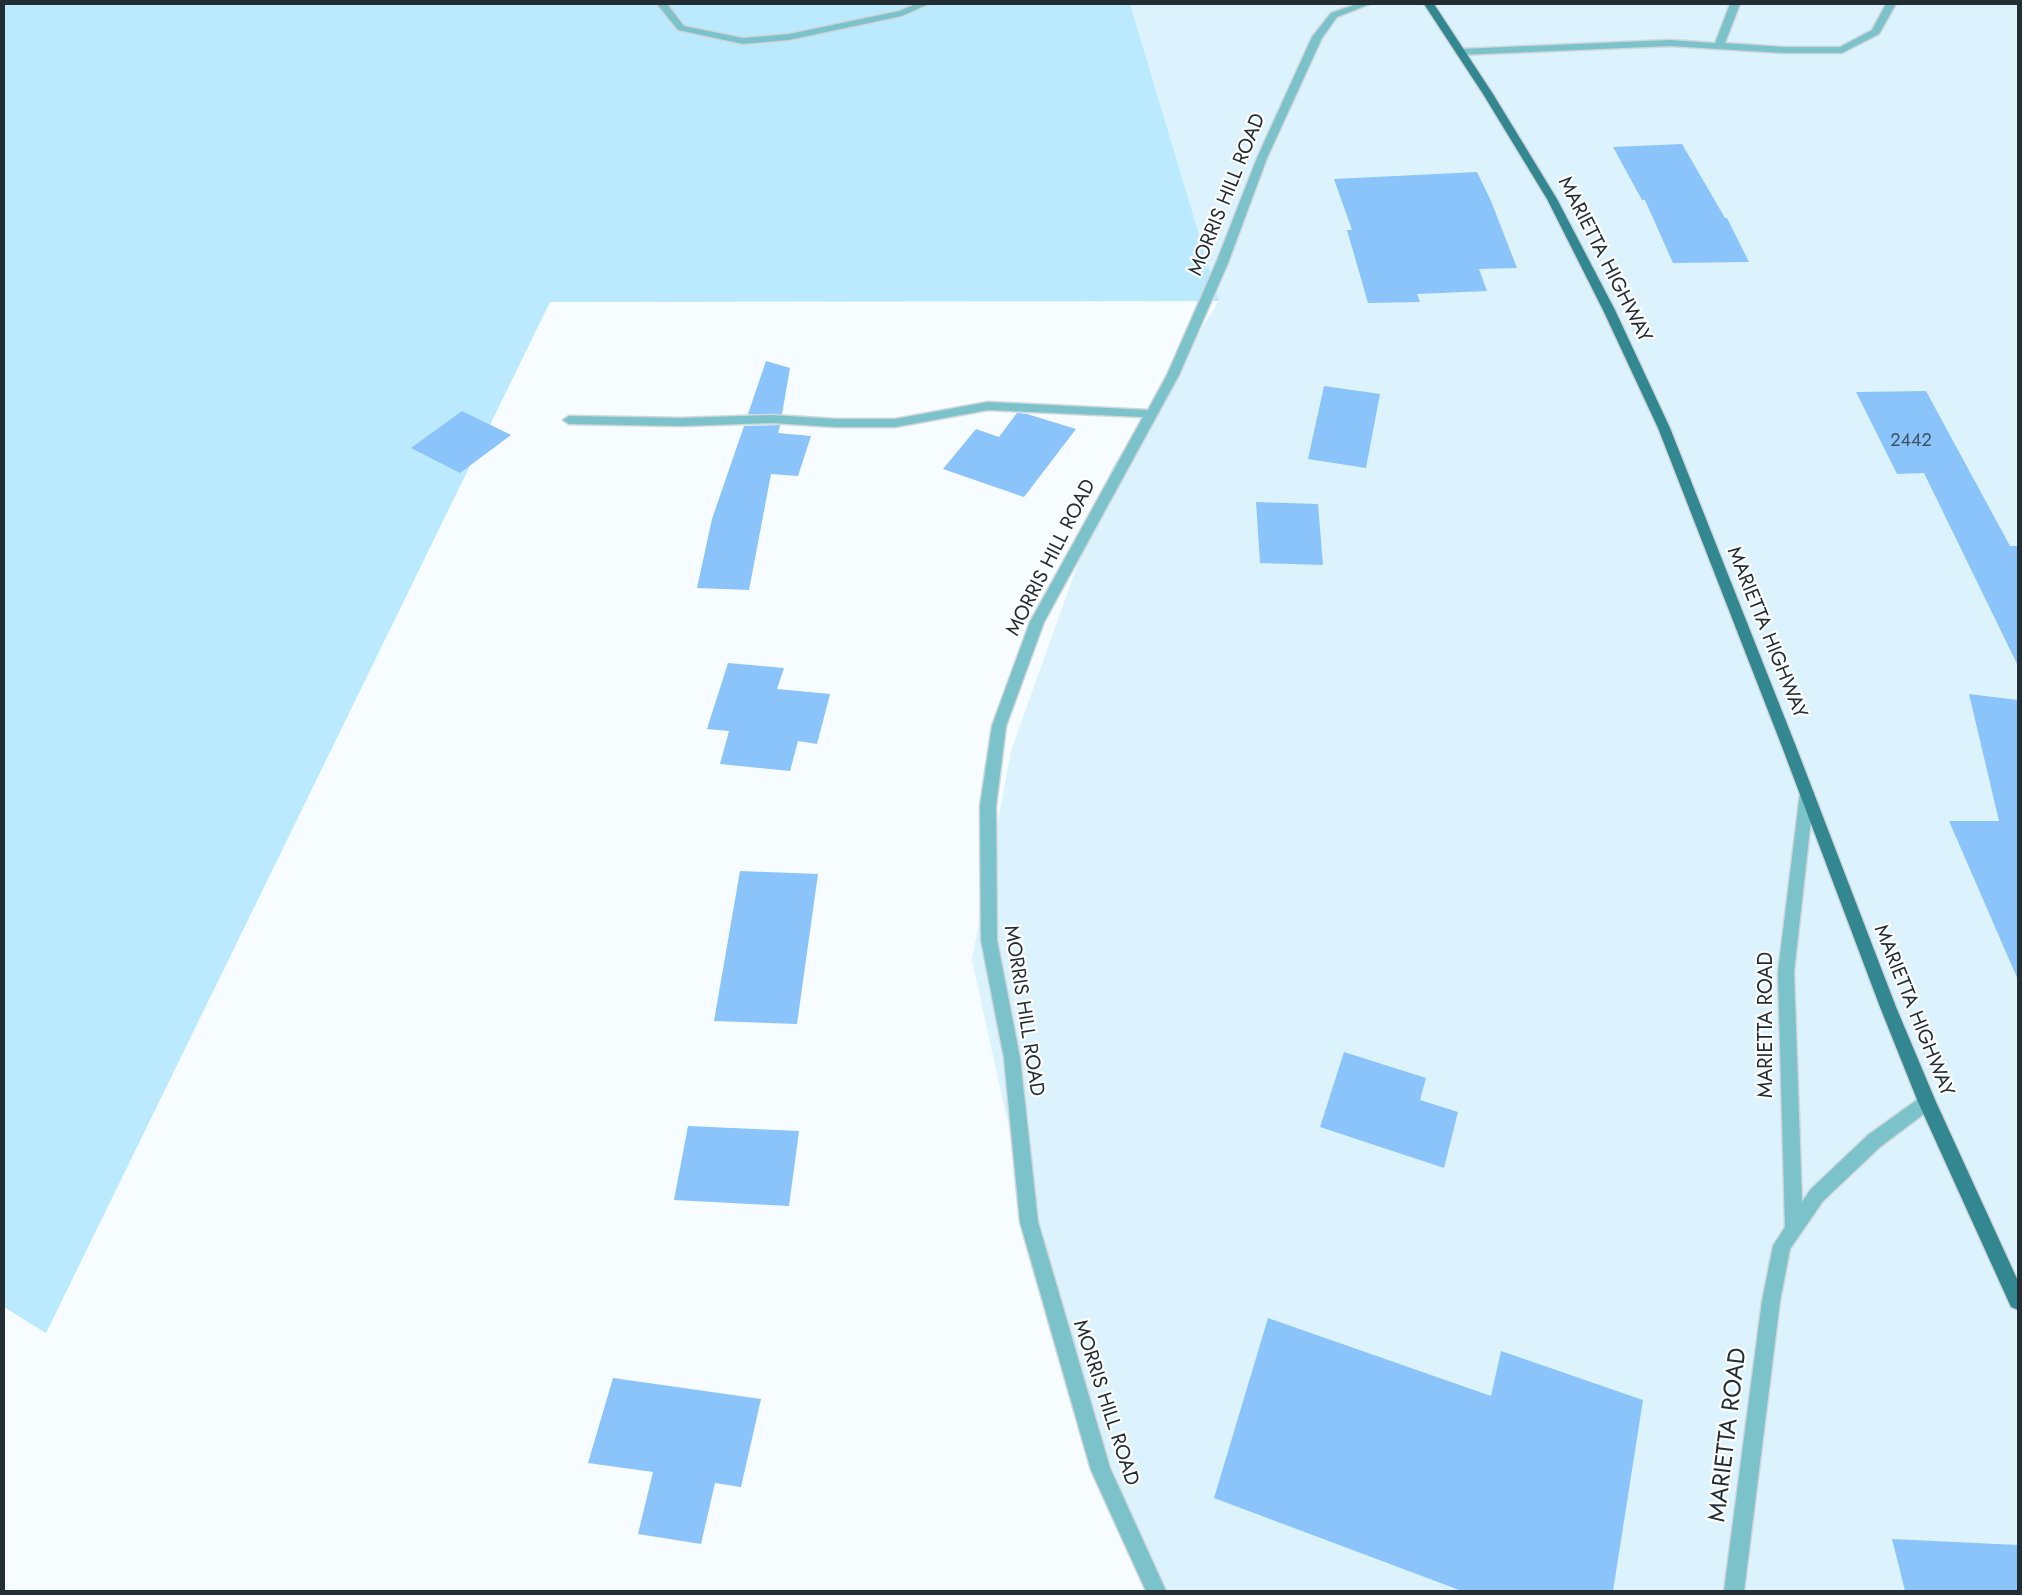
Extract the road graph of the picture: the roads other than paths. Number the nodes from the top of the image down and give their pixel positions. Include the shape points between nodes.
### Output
1 (662, 4) edge
2 (924, 4) edge
3 (1361, 4) edge
4 (1429, 4) edge
5 (1735, 4) edge
6 (1891, 4) edge
7 (1718, 46) junction
8 (1460, 52) junction
9 (1152, 414) junction
10 (569, 420) dead end
11 (1807, 792) junction
12 (1927, 1102) junction
13 (1794, 1229) junction
14 (2018, 1301) edge
15 (1156, 1591) edge
16 (1734, 1591) edge

1 - 2 street via 681,28 743,41 789,37 902,13
3 - 9 street, MORRIS HILL ROAD via 1334,15 1317,38 1262,158 1222,263 1173,375
4 - 8 main road, MARIETTA HIGHWAY
5 - 7 street
6 - 7 street via 1876,32 1842,50
7 - 8 street via 1670,43
8 - 11 main road, MARIETTA HIGHWAY via 1552,199 1609,310 1664,428
9 - 10 street via 988,406 895,423 772,419 681,422
9 - 15 street, MORRIS HILL ROAD via 1037,622 999,726 988,806 988,940 1012,1058 1029,1222 1100,1470
11 - 12 main road, MARIETTA HIGHWAY
11 - 13 street, MARIETTA ROAD via 1786,972
12 - 13 street, MARIETTA ROAD via 1874,1141 1831,1181 1817,1195
12 - 14 main road, MARIETTA HIGHWAY
13 - 16 street, MARIETTA ROAD via 1782,1246 1771,1301

